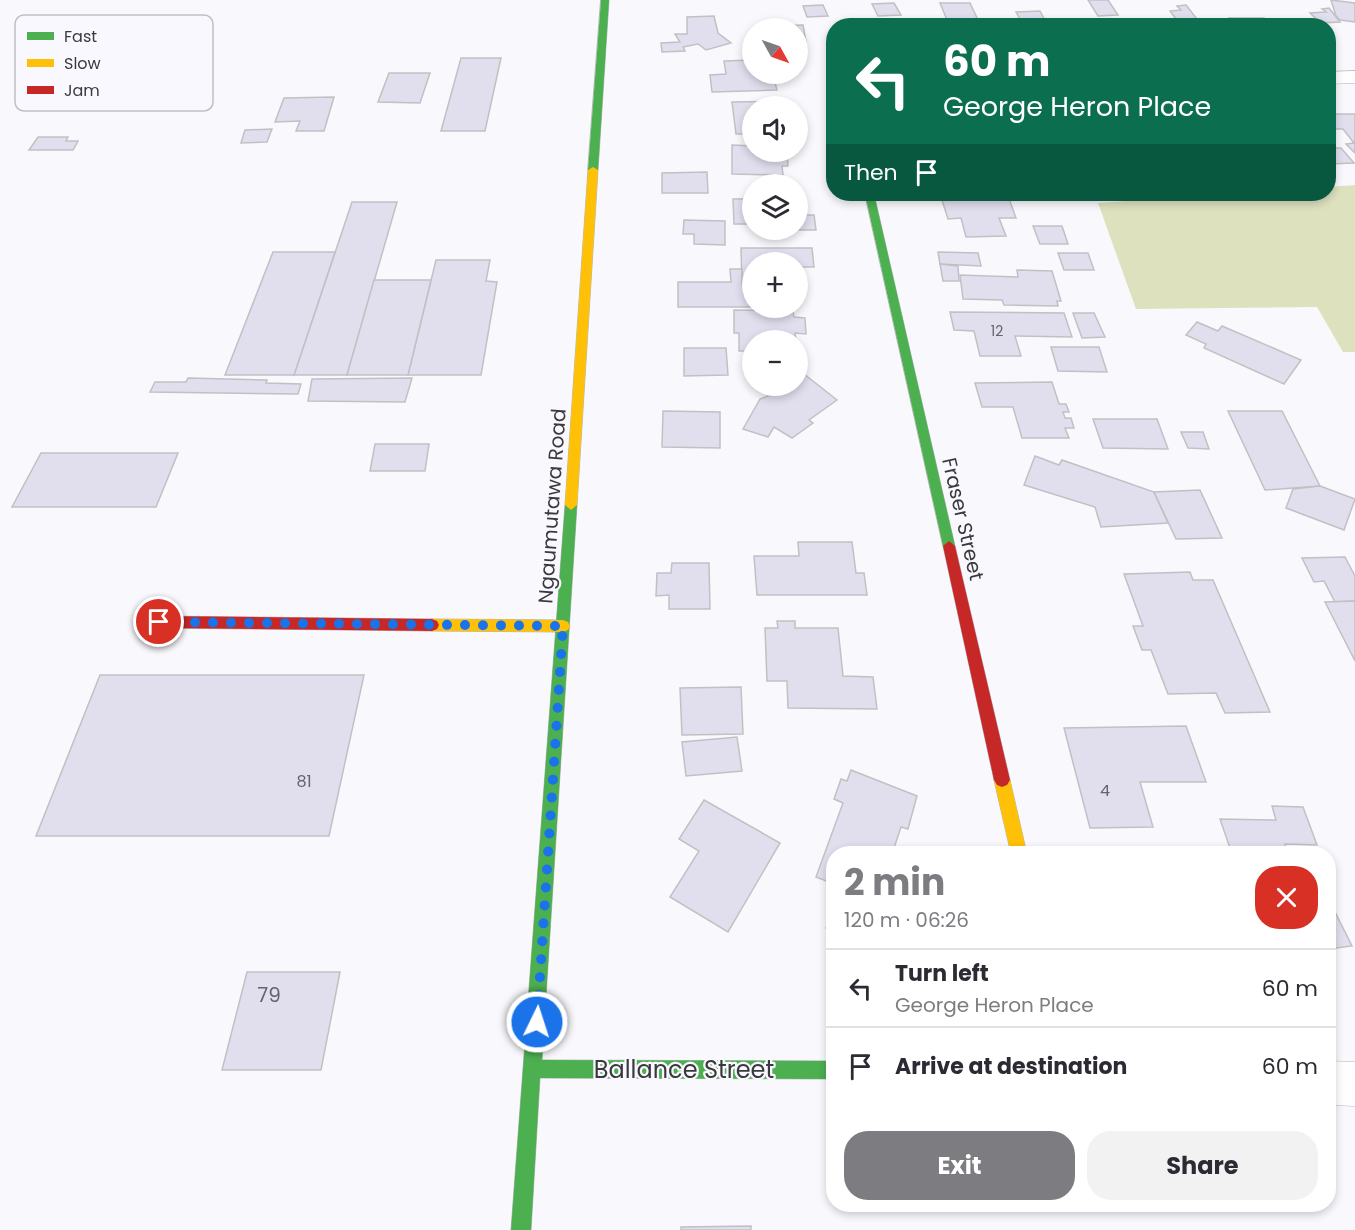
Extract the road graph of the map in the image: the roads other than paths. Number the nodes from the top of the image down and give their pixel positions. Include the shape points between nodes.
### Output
1 (605, 0) edge
2 (1355, 77) edge
3 (1336, 78) edge
4 (871, 201) edge
5 (159, 622) dead end
6 (563, 626) junction
7 (1017, 846) edge
8 (533, 1069) junction
9 (826, 1070) edge
10 (1336, 1083) edge
11 (1355, 1084) edge
12 (521, 1230) edge

1 - 6 main road, Ngaumutawa Road
2 - 3 street
4 - 7 main road, Fraser Street
5 - 6 main road
6 - 8 main road, Ngaumutawa Road
8 - 9 main road, Ballance Street
8 - 12 main road, Ngaumutawa Road
10 - 11 street

